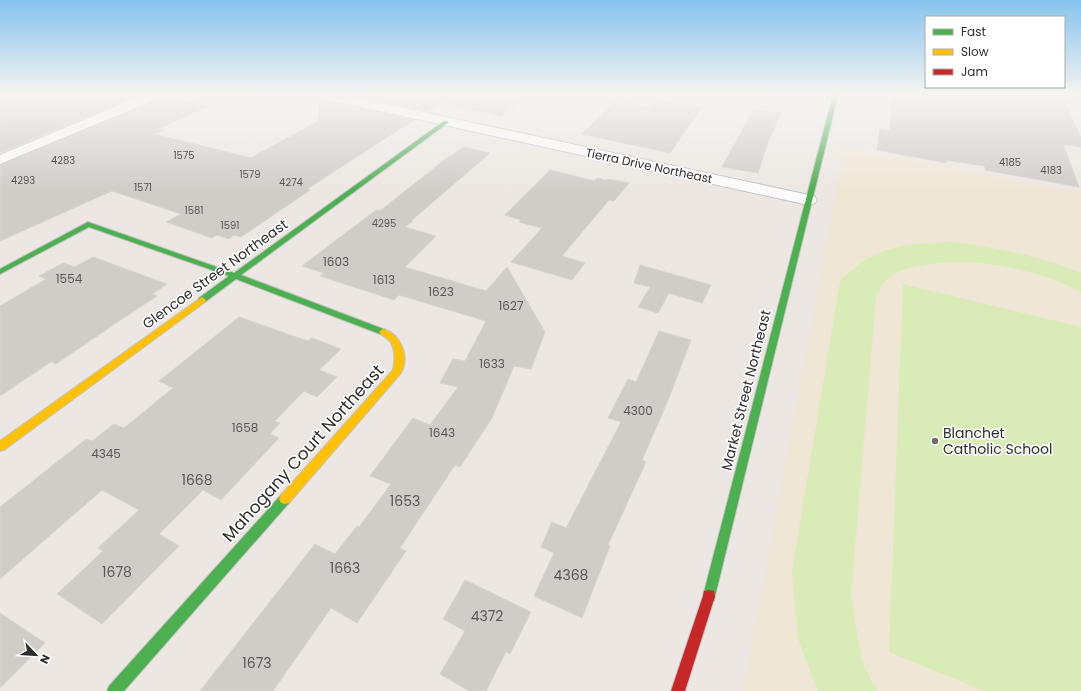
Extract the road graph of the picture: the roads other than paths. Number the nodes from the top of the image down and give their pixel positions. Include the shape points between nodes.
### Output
1 (78, 127) edge
2 (439, 127) edge
3 (470, 127) edge
4 (827, 127) edge
5 (0, 160) edge
6 (809, 200) junction
7 (0, 272) edge
8 (236, 276) junction
9 (0, 447) edge
10 (114, 691) edge
11 (678, 691) edge

1 - 5 street
2 - 8 street, Glencoe Street Northeast
3 - 6 street, Tierra Drive Northeast
4 - 6 street, Market Street Northeast
6 - 11 street, Market Street Northeast via 708,602
7 - 8 street via 88,224
8 - 9 street, Glencoe Street Northeast
8 - 10 street, Mahogany Court Northeast via 386,333 398,342 401,356 398,370

